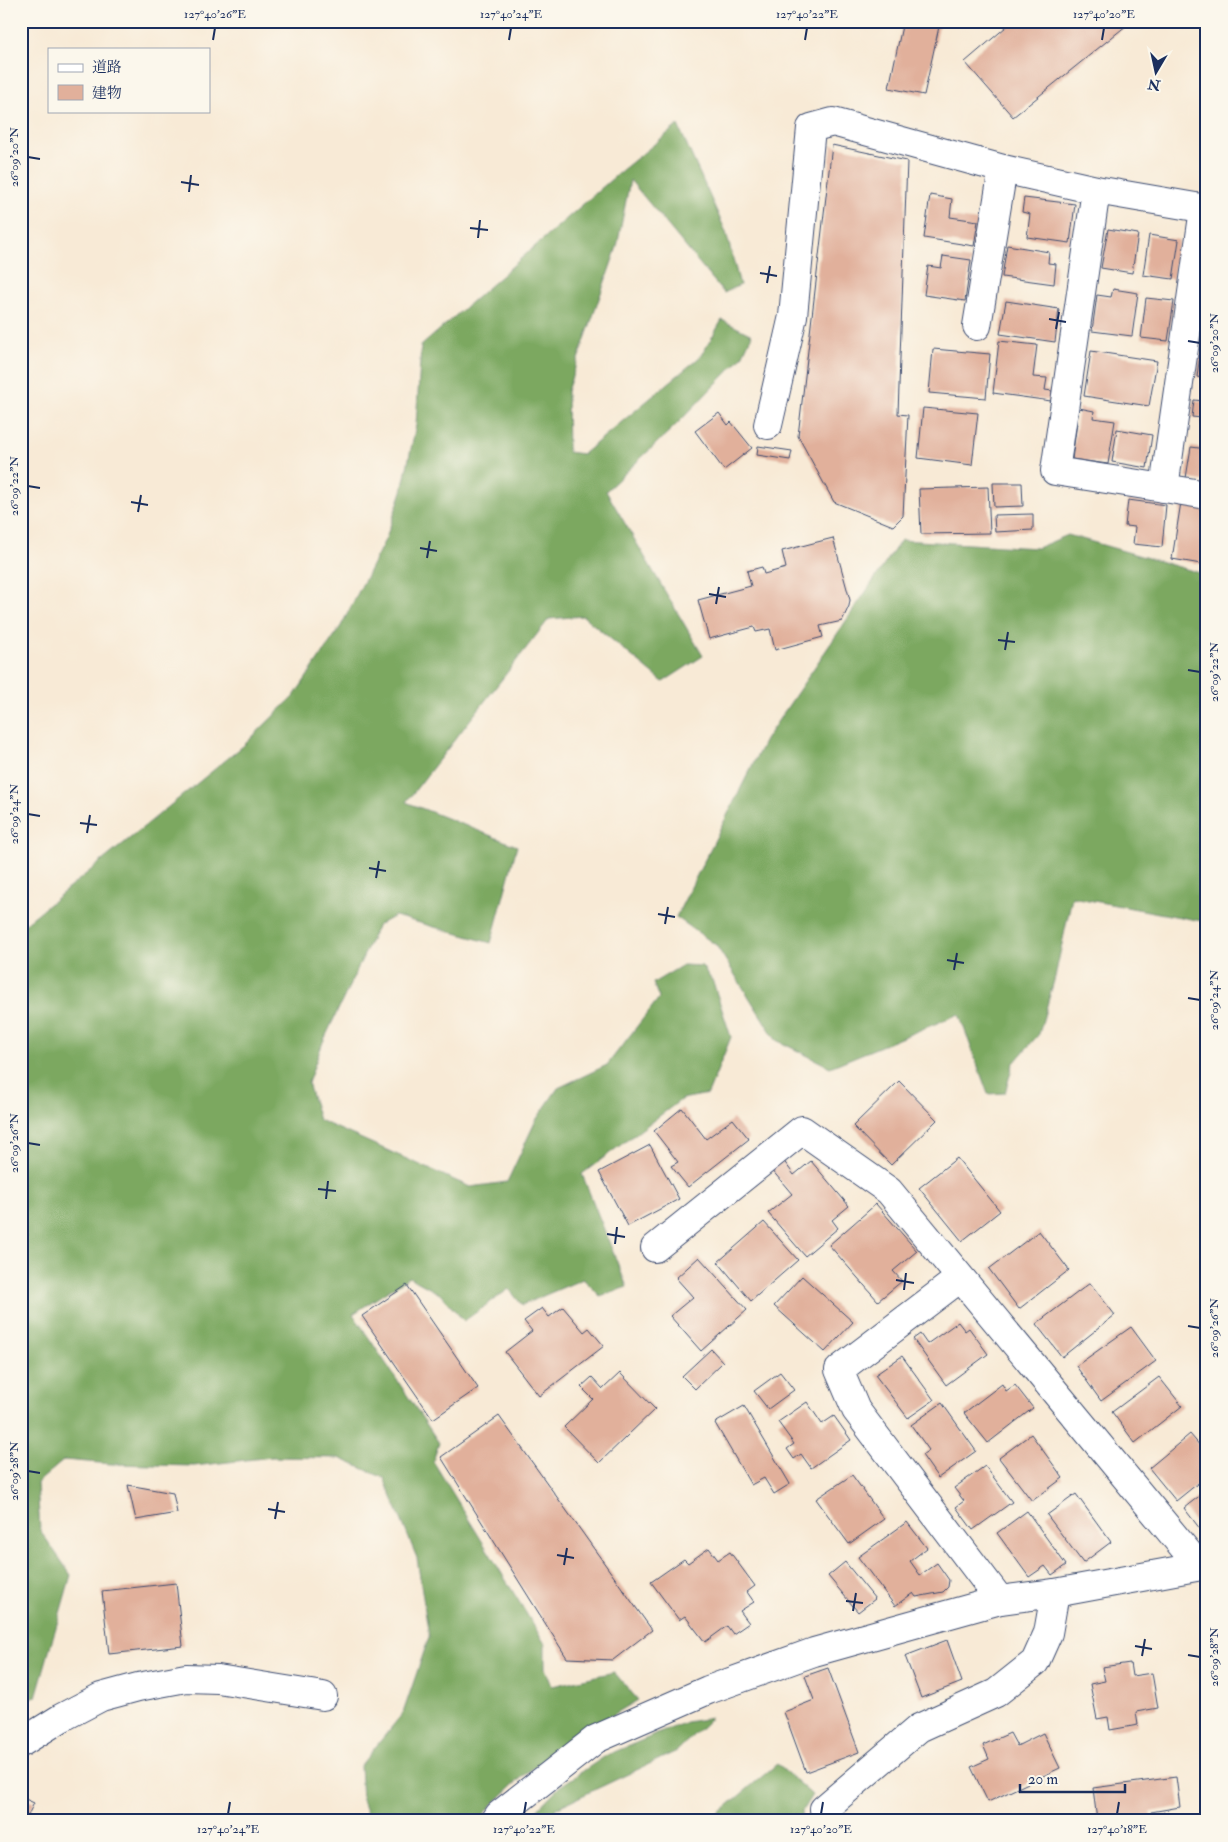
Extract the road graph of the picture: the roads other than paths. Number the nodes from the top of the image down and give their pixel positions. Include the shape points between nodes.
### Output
1 (1002, 168) junction
2 (1096, 190) junction
3 (1205, 209) edge
4 (977, 326) dead end
5 (768, 425) dead end
6 (1164, 488) junction
7 (1207, 495) edge
8 (654, 1248) dead end
9 (960, 1278) junction
10 (1203, 1565) edge
11 (1055, 1593) junction
12 (1000, 1600) junction
13 (323, 1696) dead end
14 (21, 1743) edge
15 (495, 1821) edge
16 (826, 1821) edge

1 - 2 street
1 - 4 street
1 - 5 street via 833,122 811,128 793,316
2 - 3 street
2 - 6 street via 1055,471
3 - 6 street
6 - 7 street
8 - 9 street via 802,1130 889,1191
9 - 10 street
9 - 12 street via 840,1370 856,1410
10 - 11 street
11 - 12 street
11 - 16 street via 1048,1633 1035,1662 996,1693 919,1728 824,1809
12 - 15 street via 814,1652 682,1701 596,1739
13 - 14 street via 218,1679 186,1678 101,1697

